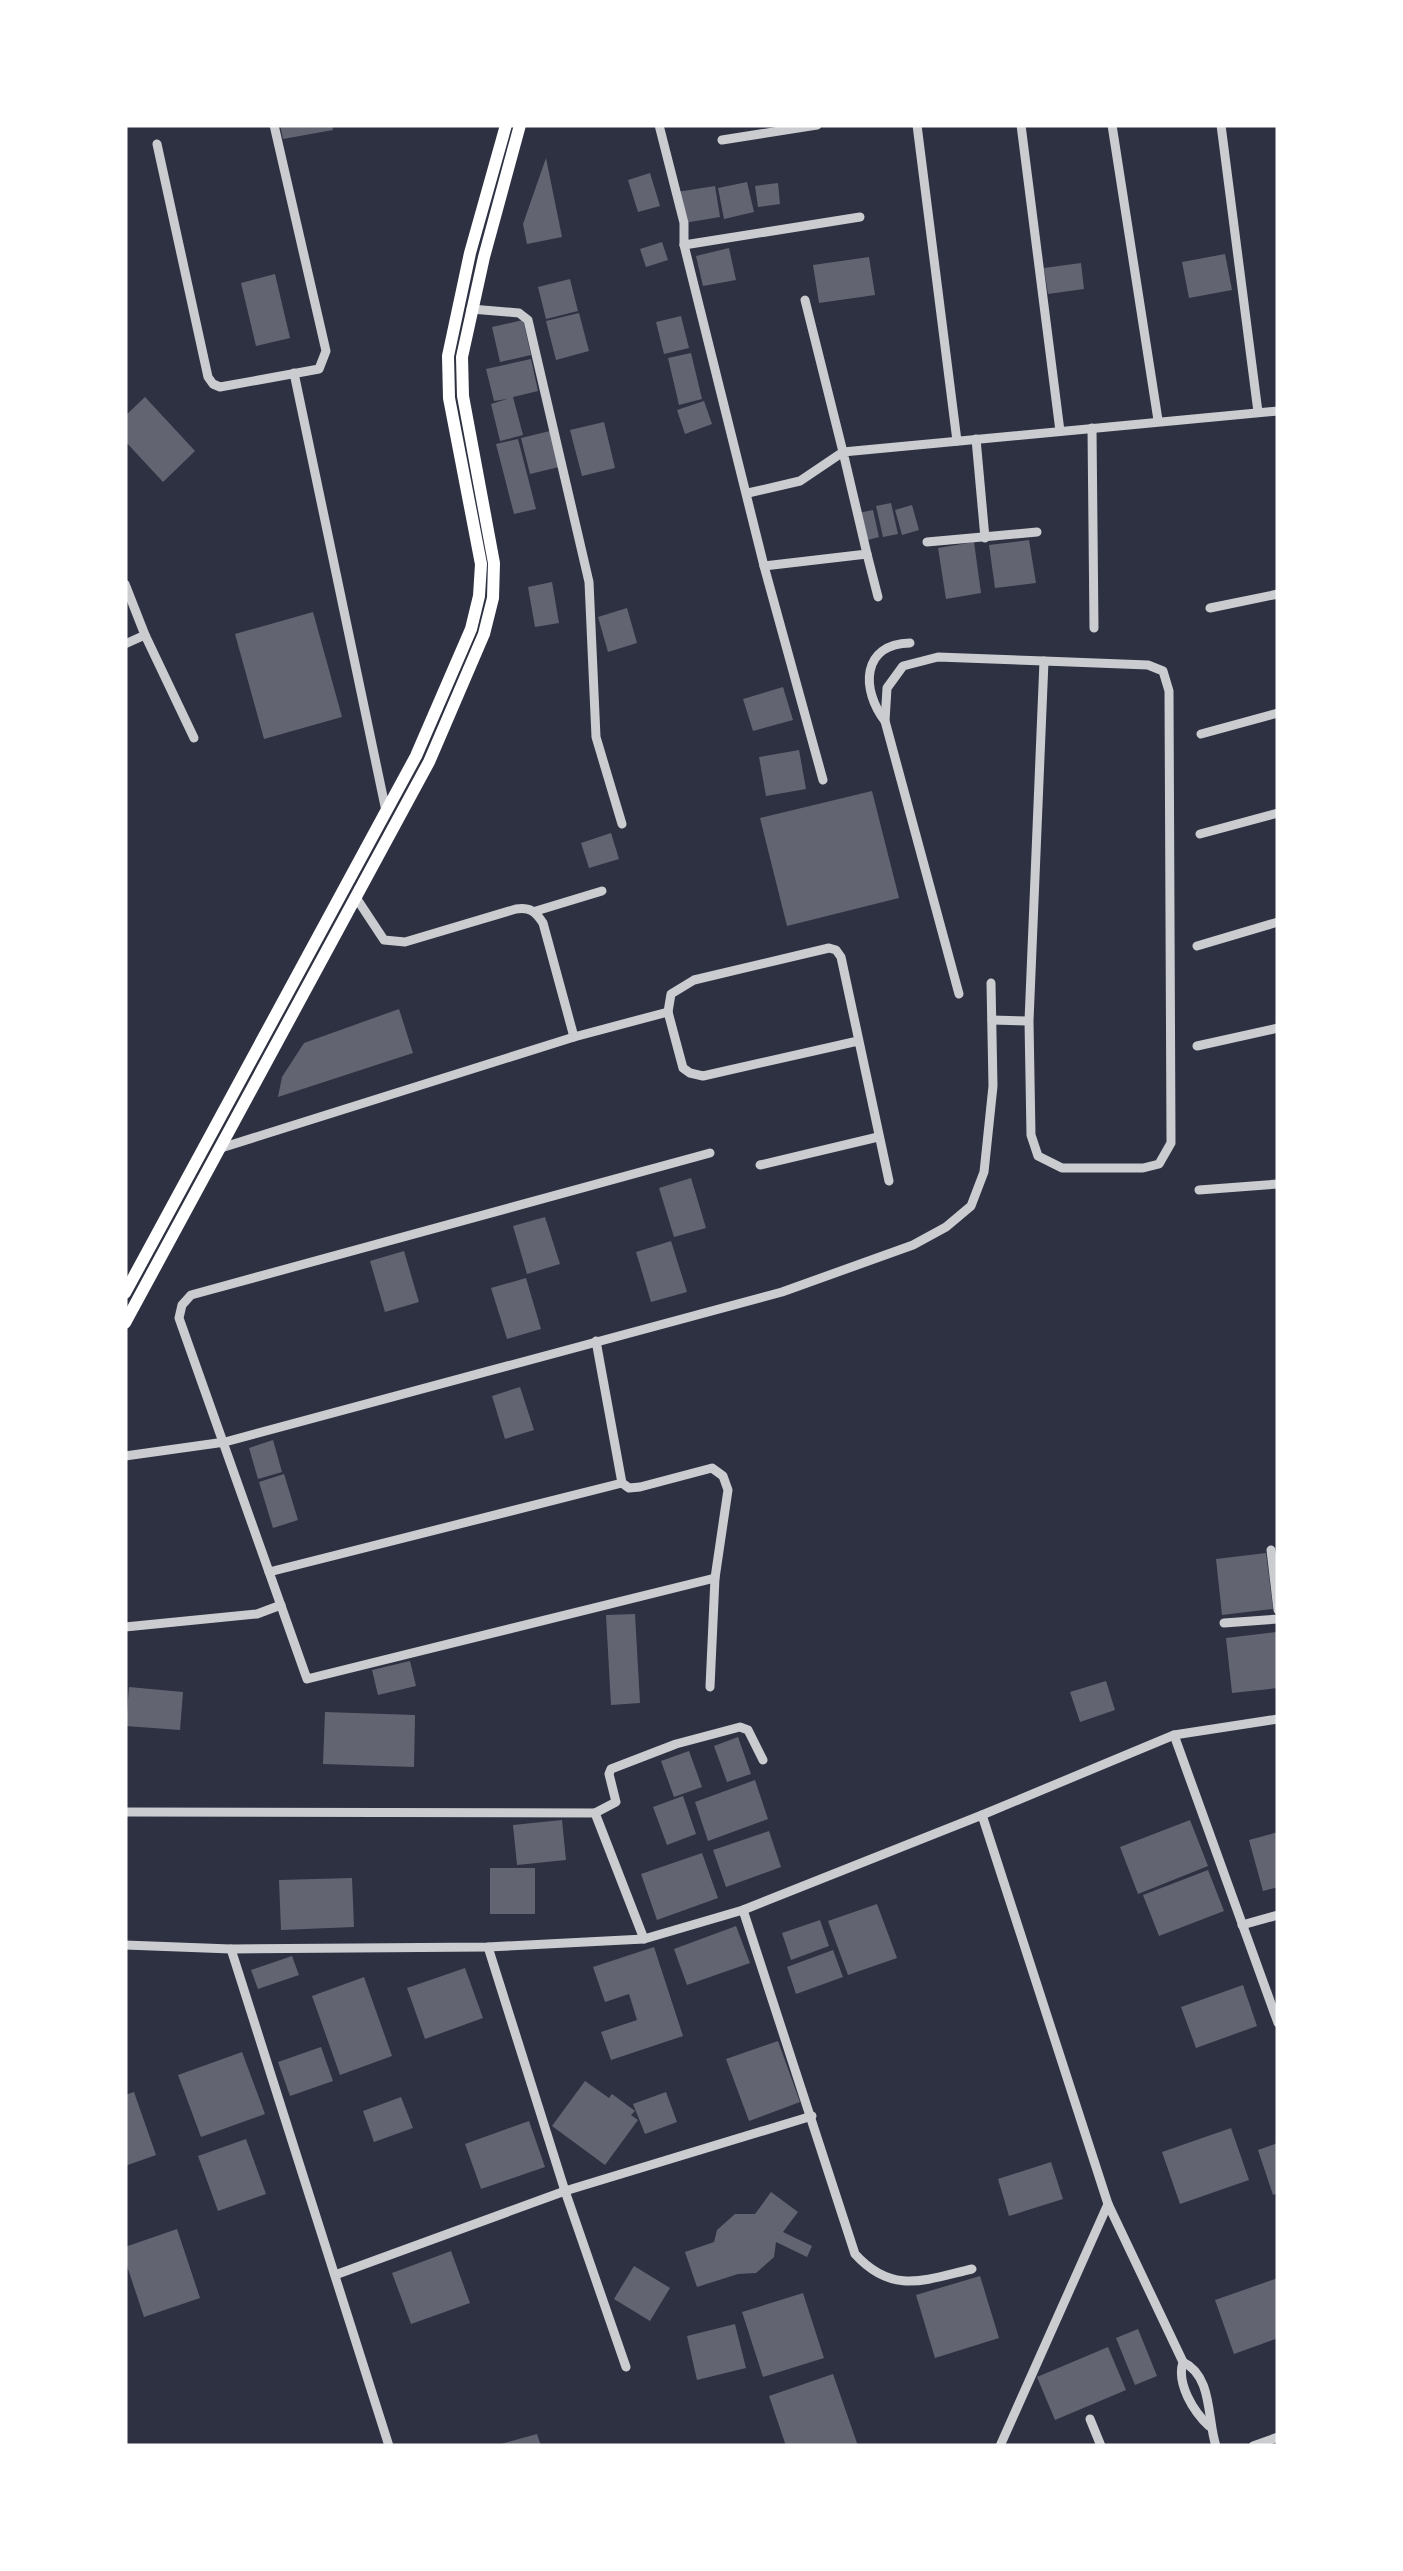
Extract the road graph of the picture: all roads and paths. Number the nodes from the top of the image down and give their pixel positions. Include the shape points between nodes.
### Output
1 (274, 125) edge
2 (506, 125) edge
3 (520, 125) edge
4 (660, 125) edge
5 (818, 125) edge
6 (917, 125) edge
7 (1021, 125) edge
8 (1112, 125) edge
9 (1220, 125) edge
10 (722, 140) dead end
11 (157, 144) dead end
12 (860, 217) dead end
13 (684, 245) junction
14 (805, 300) dead end
15 (471, 309) junction
16 (294, 373) junction
17 (1278, 411) edge
18 (1258, 412) junction
19 (1158, 420) junction
20 (1092, 428) junction
21 (1060, 431) junction
22 (976, 439) junction
23 (957, 440) junction
24 (843, 452) junction
25 (748, 494) junction
26 (1037, 532) dead end
27 (984, 538) junction
28 (926, 542) dead end
29 (867, 554) junction
30 (764, 566) junction
31 (125, 584) edge
32 (1278, 594) edge
33 (878, 597) dead end
34 (1210, 608) dead end
35 (1094, 628) dead end
36 (145, 635) junction
37 (910, 643) dead end
38 (125, 644) edge
39 (1044, 661) junction
40 (1278, 712) edge
41 (885, 721) junction
42 (1201, 734) dead end
43 (194, 738) dead end
44 (823, 780) dead end
45 (386, 811) junction
46 (1278, 814) edge
47 (622, 824) dead end
48 (1200, 834) dead end
49 (602, 891) dead end
50 (355, 896) junction
51 (536, 912) junction
52 (1278, 922) edge
53 (1197, 946) dead end
54 (991, 983) dead end
55 (959, 994) dead end
56 (668, 1012) junction
57 (992, 1020) junction
58 (1029, 1021) junction
59 (1278, 1028) edge
60 (574, 1037) junction
61 (858, 1041) junction
62 (1196, 1046) dead end
63 (878, 1136) junction
64 (218, 1148) junction
65 (710, 1153) dead end
66 (760, 1166) dead end
67 (889, 1181) dead end
68 (1278, 1184) edge
69 (1199, 1190) dead end
70 (125, 1293) edge
71 (125, 1323) edge
72 (596, 1341) junction
73 (225, 1442) junction
74 (125, 1456) edge
75 (622, 1482) junction
76 (1271, 1550) dead end
77 (269, 1572) junction
78 (715, 1578) junction
79 (281, 1605) junction
80 (1278, 1610) edge
81 (1278, 1618) edge
82 (1224, 1622) dead end
83 (125, 1628) edge
84 (710, 1687) dead end
85 (1278, 1719) edge
86 (1174, 1735) junction
87 (763, 1760) dead end
88 (125, 1812) edge
89 (595, 1813) junction
90 (982, 1815) junction
91 (743, 1910) junction
92 (1278, 1914) edge
93 (1242, 1924) junction
94 (644, 1939) junction
95 (125, 1945) edge
96 (488, 1948) junction
97 (231, 1949) junction
98 (1278, 2023) edge
99 (812, 2116) junction
100 (566, 2190) junction
101 (1108, 2204) junction
102 (972, 2269) dead end
103 (335, 2275) junction
104 (1183, 2362) junction
105 (626, 2367) dead end
106 (1090, 2419) dead end
107 (1209, 2426) junction
108 (1278, 2437) edge
109 (389, 2446) edge
110 (1000, 2446) edge
111 (1101, 2446) edge
112 (1216, 2446) edge
113 (1253, 2446) edge

1 - 16 street via 326,351 319,368
2 - 45 main road via 448,356 449,398 479,548 479,596 464,646
3 - 15 main road
4 - 13 street
5 - 10 street
6 - 23 street
7 - 21 street
8 - 19 street
9 - 18 street
11 - 16 street via 208,377 220,387
12 - 13 street
13 - 25 street
14 - 24 street
15 - 47 street via 519,313 528,320 589,582 596,737
15 - 50 main road via 462,373 492,546 489,616 428,762
16 - 45 street
17 - 18 street
18 - 19 street
19 - 20 street
20 - 21 street
20 - 35 street
21 - 22 street
22 - 23 street
22 - 27 street
23 - 24 street
24 - 25 street via 800,481
24 - 29 street
25 - 30 street
26 - 27 street
27 - 28 street
29 - 30 street
29 - 33 street
30 - 44 street
31 - 36 street
32 - 34 street
36 - 38 street
36 - 43 street
37 - 41 street via 883,649 873,659 874,707
39 - 41 street via 938,656 903,666 887,688
39 - 58 street
39 - 58 street via 1148,664 1163,670 1170,692 1171,1143 1160,1164 1062,1168 1038,1156 1031,1135
40 - 42 street
41 - 55 street
45 - 70 main road
46 - 48 street
49 - 51 street
50 - 51 street via 384,940 405,942 516,909
50 - 64 main road
51 - 60 street
52 - 53 street
54 - 57 street
56 - 60 street
56 - 61 street via 683,1068 702,1076
56 - 61 street via 671,994 694,980 836,950
57 - 58 street
57 - 72 street via 984,1172 972,1206 913,1245 792,1289
59 - 62 street
60 - 64 street
61 - 63 street
63 - 66 street
63 - 67 street
64 - 71 main road
65 - 73 street via 191,1296 179,1318
68 - 69 street
72 - 73 street
72 - 75 street
73 - 74 street
73 - 77 street
75 - 77 street
75 - 78 street via 640,1488 712,1468 723,1476 728,1490
76 - 80 street
77 - 79 street
78 - 79 street via 307,1679
78 - 84 street
79 - 83 street via 257,1614
81 - 82 street
85 - 86 street
86 - 90 street
86 - 93 street
87 - 89 street via 740,1727 676,1744 611,1769 616,1802
88 - 89 street
89 - 94 street
90 - 91 street
90 - 101 street
91 - 94 street
91 - 99 street
92 - 93 street
93 - 98 street
94 - 96 street
95 - 97 street
96 - 97 street
96 - 100 street
97 - 103 street
99 - 100 street
99 - 102 street via 855,2254 864,2264 884,2279 914,2282
100 - 103 street
100 - 105 street
101 - 104 street
101 - 110 street
103 - 109 street
104 - 107 street via 1195,2414
104 - 107 street via 1199,2375
106 - 111 street
107 - 112 street
108 - 113 street

